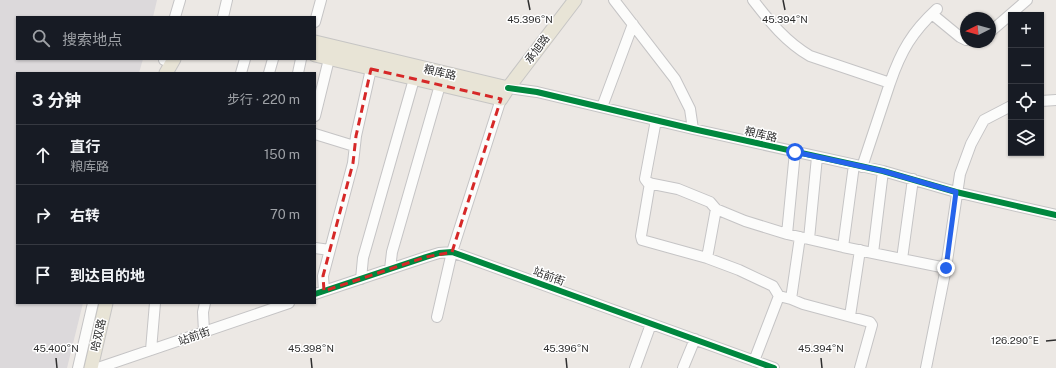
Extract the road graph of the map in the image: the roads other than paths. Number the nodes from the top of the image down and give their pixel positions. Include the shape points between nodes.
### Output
1 (180, 0) edge
2 (227, 0) edge
3 (321, 0) edge
4 (574, 0) edge
5 (614, 0) edge
6 (754, 0) edge
7 (1027, 0) edge
8 (175, 16) edge
9 (223, 16) edge
10 (316, 18) edge
11 (633, 24) junction
12 (996, 27) edge
13 (960, 37) edge
14 (316, 42) edge
15 (316, 55) edge
16 (328, 59) junction
17 (244, 60) edge
18 (273, 60) edge
19 (301, 60) edge
20 (166, 62) edge
21 (371, 69) junction
22 (161, 72) edge
23 (242, 72) edge
24 (270, 72) edge
25 (298, 72) edge
26 (414, 79) junction
27 (890, 83) junction
28 (440, 85) junction
29 (504, 94) junction
30 (1056, 100) edge
31 (1044, 101) edge
32 (602, 107) junction
33 (1008, 108) edge
34 (316, 112) edge
35 (656, 120) junction
36 (693, 129) junction
37 (316, 134) edge
38 (354, 146) junction
39 (795, 152) junction
40 (817, 157) junction
41 (858, 166) junction
42 (883, 171) junction
43 (913, 179) junction
44 (650, 183) junction
45 (956, 192) junction
46 (716, 209) junction
47 (1056, 215) edge
48 (787, 234) junction
49 (804, 238) junction
50 (843, 247) junction
51 (316, 248) edge
52 (330, 250) junction
53 (860, 250) junction
54 (452, 252) junction
55 (873, 253) junction
56 (707, 258) junction
57 (902, 259) junction
58 (946, 268) junction
59 (390, 269) junction
60 (361, 279) junction
61 (319, 293) edge
62 (779, 296) junction
63 (791, 299) junction
64 (93, 304) edge
65 (106, 304) edge
66 (155, 304) edge
67 (205, 304) edge
68 (284, 304) edge
69 (850, 316) junction
70 (437, 317) dead end
71 (651, 324) junction
72 (204, 332) junction
73 (695, 339) junction
74 (151, 350) junction
75 (754, 361) junction
76 (78, 368) edge
77 (90, 368) edge
78 (98, 368) edge
79 (635, 368) edge
80 (683, 368) edge
81 (774, 368) edge
82 (860, 368) edge
83 (926, 368) edge

1 - 8 street
2 - 9 street
3 - 10 street
4 - 29 main road, 承旭路
5 - 11 street
6 - 27 street via 775,28 798,49 810,56
7 - 12 street
11 - 32 street
11 - 36 street via 676,79 690,109
13 - 27 street via 935,11 920,25 904,50
14 - 29 main road, 粮库路
15 - 16 main road, 粮库路
16 - 21 main road, 粮库路
16 - 34 street
17 - 23 street
18 - 24 street
19 - 25 street
20 - 22 main road
21 - 26 main road, 粮库路
21 - 38 street
26 - 28 main road, 粮库路
26 - 60 street via 363,258
27 - 41 street
28 - 29 main road, 粮库路
28 - 59 street via 392,252
29 - 32 street, 粮库路 via 538,92
29 - 54 street
30 - 31 street
32 - 35 street, 粮库路
33 - 45 street via 984,120 971,144
35 - 36 street, 粮库路
35 - 44 street via 644,178
36 - 39 street, 粮库路
37 - 38 street
38 - 52 street via 354,163
39 - 40 street, 粮库路
39 - 48 street
40 - 41 street, 粮库路
40 - 49 street
41 - 42 street, 粮库路
41 - 50 street
42 - 43 street, 粮库路
42 - 55 street
43 - 45 street, 粮库路
43 - 57 street
44 - 46 street via 678,189 710,202
44 - 56 street via 642,240
45 - 47 street, 粮库路
45 - 58 street
46 - 48 street
46 - 56 street
48 - 49 street
49 - 50 street
49 - 63 street
50 - 53 street
51 - 52 street
52 - 61 street
53 - 55 street
53 - 69 street
54 - 59 street, 站前街 via 439,253
54 - 70 street
54 - 71 street, 站前街
55 - 57 street
56 - 62 street via 773,286
57 - 58 street
58 - 83 street
59 - 60 street, 站前街
60 - 61 street, 站前街
62 - 63 street
62 - 75 street
63 - 69 street
64 - 76 street
65 - 77 main road, 哈双路
66 - 74 street
67 - 72 street
68 - 72 street, 站前街
69 - 82 street via 870,322 872,325
71 - 73 street, 站前街
71 - 79 street
72 - 74 street, 站前街
73 - 75 street, 站前街
73 - 80 street
74 - 78 street, 站前街
75 - 81 street, 站前街

